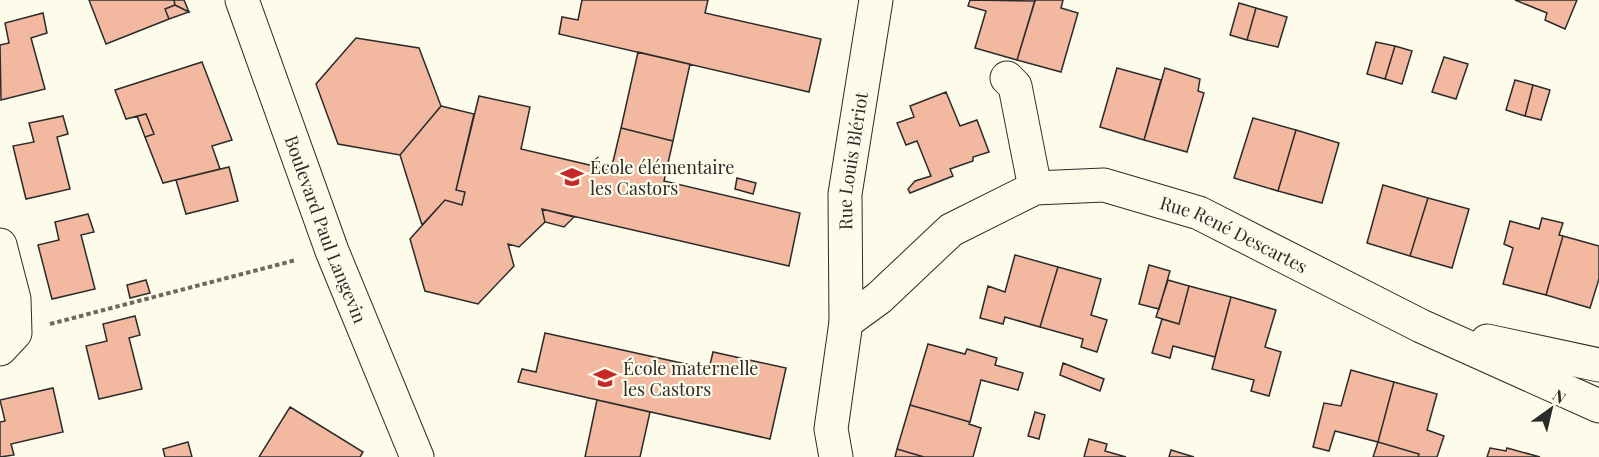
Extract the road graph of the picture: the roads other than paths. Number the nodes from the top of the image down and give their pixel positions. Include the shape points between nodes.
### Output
1 (242, 0) edge
2 (876, 0) edge
3 (1007, 78) dead end
4 (1035, 188) junction
5 (0, 245) edge
6 (846, 322) junction
7 (1421, 326) junction
8 (7, 341) edge
9 (1599, 365) edge
10 (1599, 406) edge
11 (417, 457) edge
12 (836, 457) edge

1 - 11 street, Boulevard Paul Langevin via 332,251
2 - 6 street, Rue Louis Blériot via 845,194
3 - 4 street via 1015,86
4 - 6 street, Rue René Descartes via 951,230 879,298
4 - 7 street, Rue René Descartes via 1104,184 1199,213
5 - 8 street via 14,299
6 - 12 street via 831,429
7 - 9 street, Rue René Descartes
7 - 10 street, Rue René Descartes

